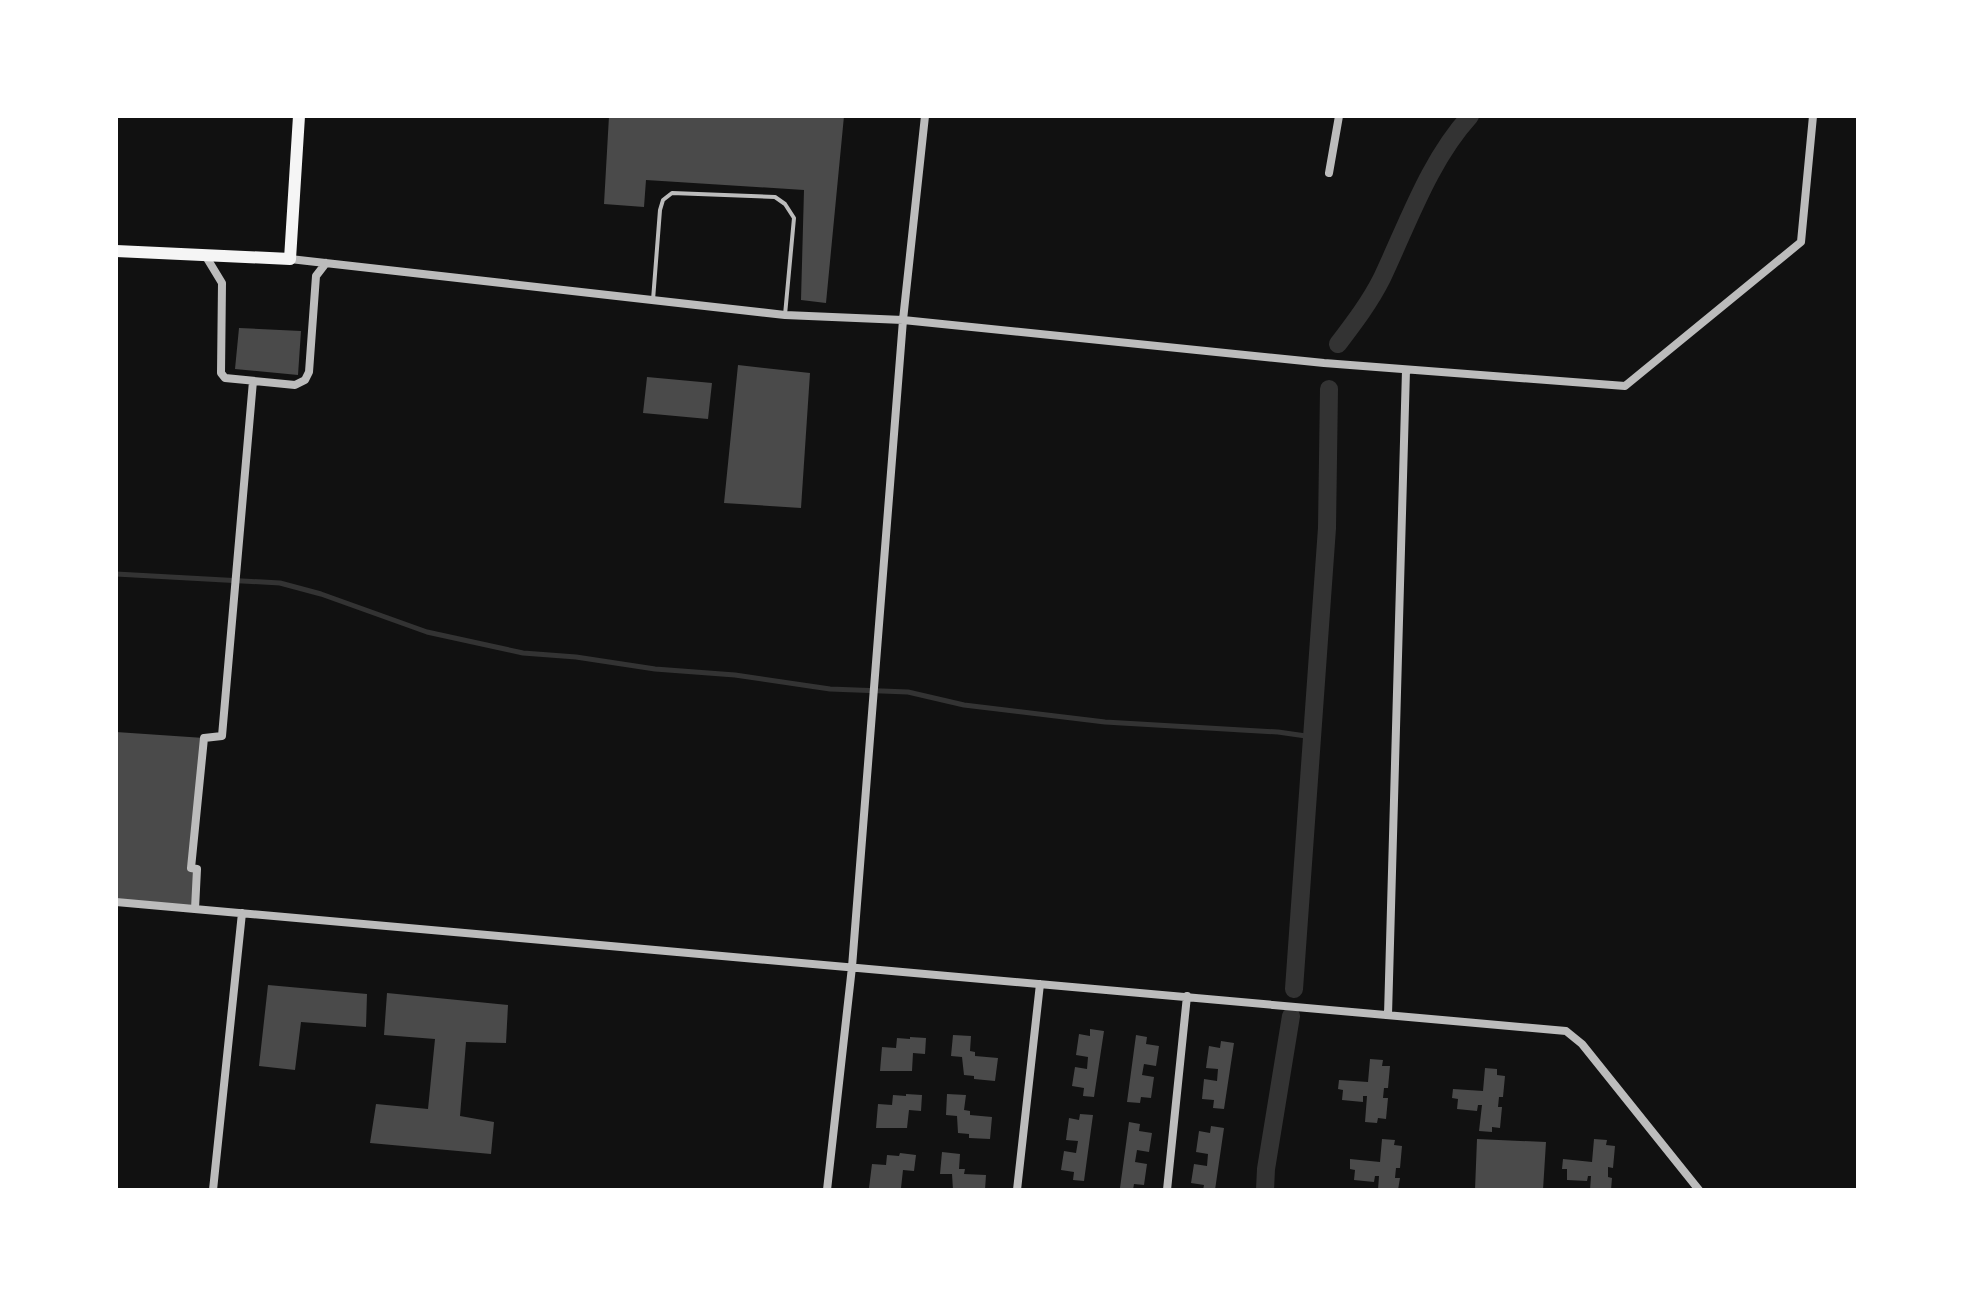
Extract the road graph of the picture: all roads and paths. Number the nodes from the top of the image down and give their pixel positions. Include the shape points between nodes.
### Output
1 (299, 116) edge
2 (925, 116) edge
3 (1339, 116) edge
4 (1813, 116) edge
5 (1329, 173) dead end
6 (116, 251) edge
7 (205, 255) junction
8 (290, 259) junction
9 (326, 263) junction
10 (653, 300) junction
11 (785, 315) junction
12 (903, 320) junction
13 (1406, 370) junction
14 (253, 381) junction
15 (116, 902) edge
16 (195, 909) junction
17 (242, 913) junction
18 (852, 967) junction
19 (1040, 984) junction
20 (1187, 996) junction
21 (1388, 1015) junction
22 (213, 1190) edge
23 (827, 1190) edge
24 (1017, 1190) edge
25 (1167, 1190) edge
26 (1699, 1190) edge

1 - 8 main road
2 - 12 street
3 - 5 street
4 - 13 street via 1801,242 1625,386
6 - 7 main road
7 - 8 main road
7 - 14 street via 222,283 221,373
8 - 9 street
9 - 10 street
9 - 14 street via 316,276 305,380 295,385
10 - 11 street
10 - 11 lane via 663,200 672,193 775,197 794,218
11 - 12 street
12 - 13 street
12 - 18 street
13 - 21 street
14 - 16 street via 222,736 204,738 191,868 197,869
15 - 16 street
16 - 17 street
17 - 18 street
17 - 22 street
18 - 19 street
18 - 23 street
19 - 20 street
19 - 24 street
20 - 21 street
20 - 25 street
21 - 26 street via 1566,1031

